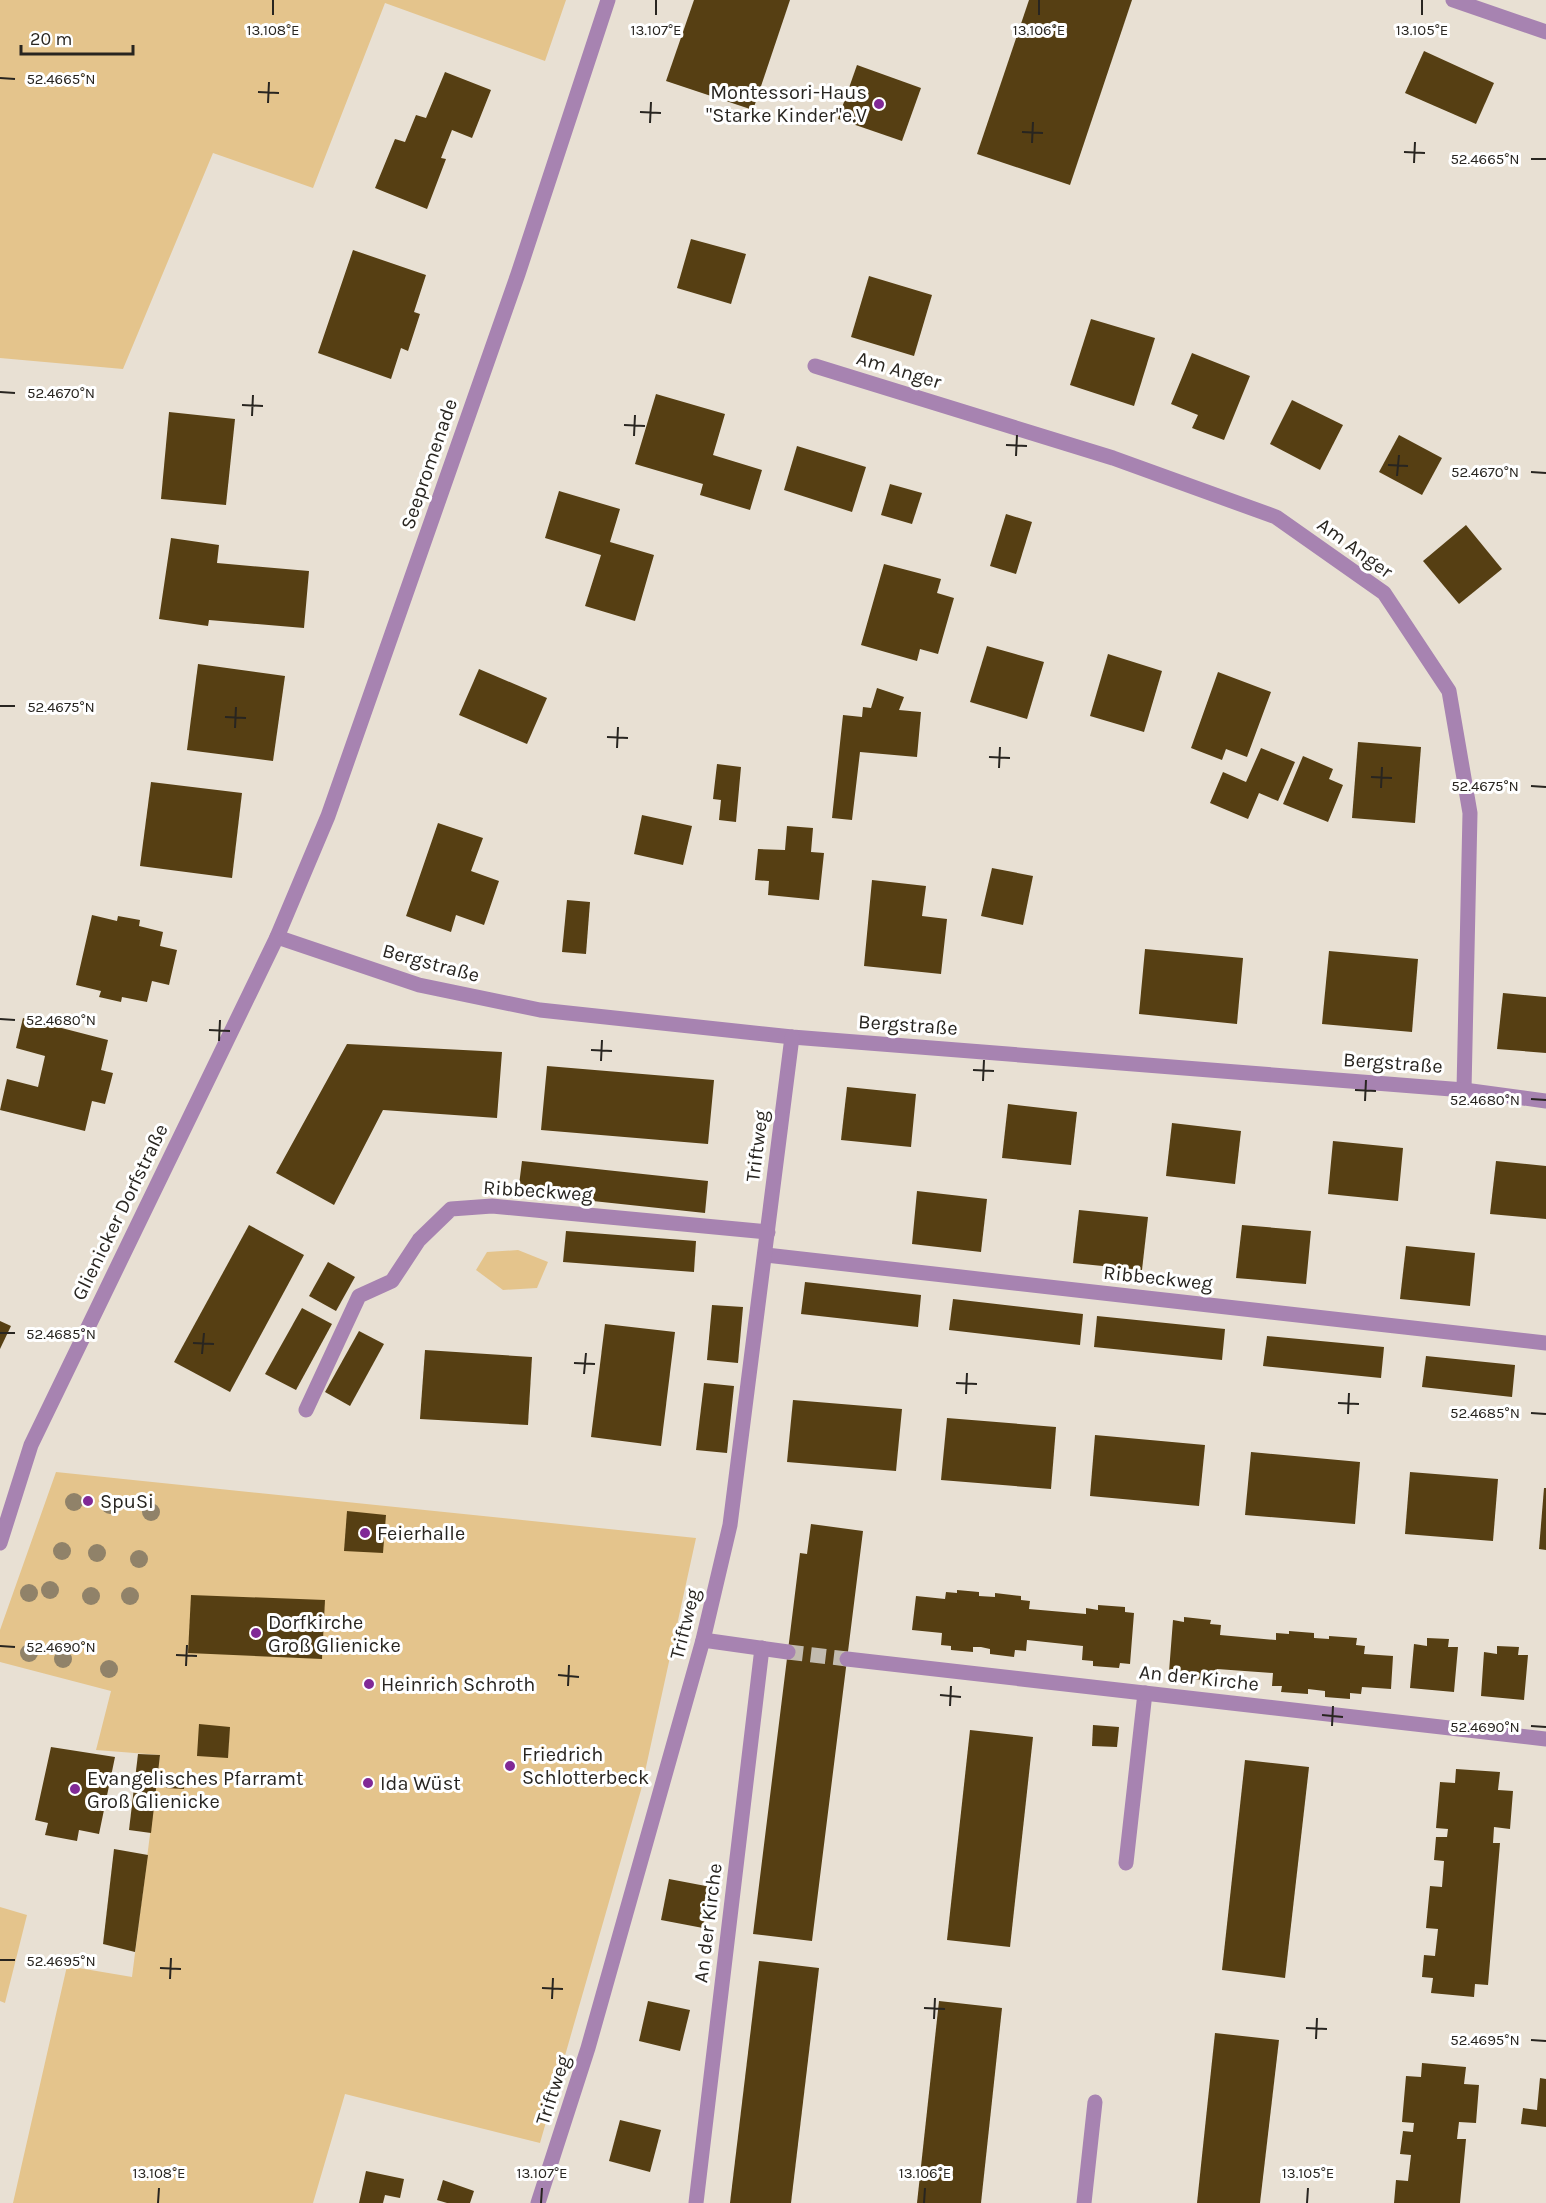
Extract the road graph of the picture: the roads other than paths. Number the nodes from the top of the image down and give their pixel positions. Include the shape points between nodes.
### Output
1 (608, 0) edge
2 (1453, 0) edge
3 (1546, 32) edge
4 (815, 366) dead end
5 (277, 937) junction
6 (792, 1037) junction
7 (1464, 1090) junction
8 (1546, 1101) edge
9 (768, 1232) junction
10 (766, 1255) junction
11 (1546, 1343) edge
12 (306, 1410) dead end
13 (0, 1543) edge
14 (703, 1640) junction
15 (762, 1648) junction
16 (788, 1652) tunnel mouth
17 (847, 1659) tunnel mouth
18 (1145, 1693) junction
19 (1546, 1739) edge
20 (1126, 1863) dead end
21 (1095, 2102) dead end
22 (538, 2203) edge
23 (696, 2203) edge
24 (1084, 2203) edge

1 - 5 street, Seepromenade via 518,274 332,804
2 - 3 street
4 - 7 street, Am Anger via 1113,458 1276,517 1384,593 1449,690 1470,813
5 - 6 street, Bergstraße via 419,985 540,1010
5 - 13 street, Glienicker Dorfstraße via 31,1445
6 - 7 street, Bergstraße
6 - 9 street, Triftweg
7 - 8 street, Bergstraße
9 - 10 street, Triftweg
9 - 12 street, Ribbeckweg via 492,1206 451,1209 419,1240 392,1281 359,1296
10 - 11 street, Ribbeckweg
10 - 14 street, Triftweg via 730,1525
14 - 15 street
14 - 22 street, Triftweg via 588,2048
15 - 16 street
15 - 23 street, An der Kirche
17 - 18 street, An der Kirche
18 - 19 street, An der Kirche
18 - 20 street
21 - 24 street

